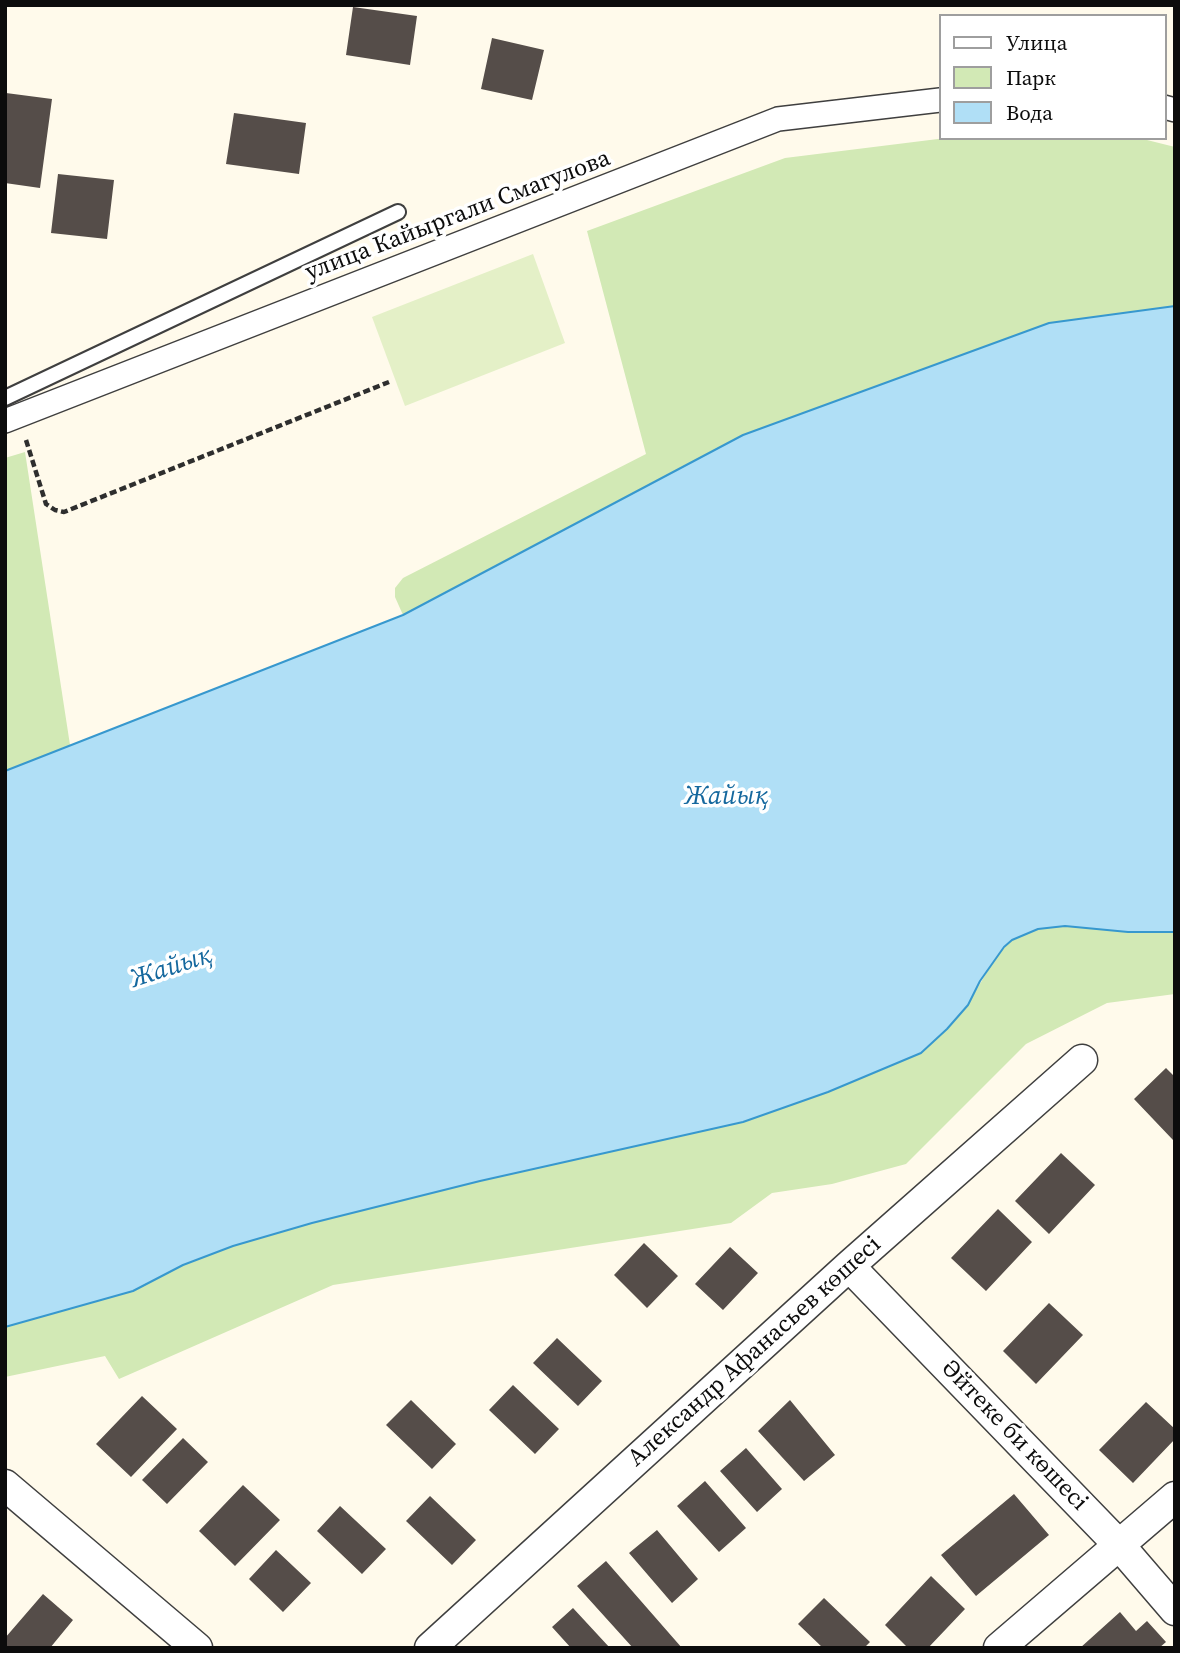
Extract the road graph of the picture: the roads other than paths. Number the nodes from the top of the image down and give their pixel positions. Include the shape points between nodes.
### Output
1 (939, 100) edge
2 (398, 212) dead end
3 (5, 398) edge
4 (5, 421) edge
5 (1082, 1060) dead end
6 (849, 1266) junction
7 (5, 1485) edge
8 (1175, 1497) edge
9 (1119, 1546) junction
10 (1175, 1610) edge
11 (197, 1648) edge
12 (430, 1648) edge
13 (999, 1648) edge

1 - 4 street, улица Кайыргали Смагулова via 778,119
2 - 3 lane
5 - 6 street, Александр Афанасьев көшесі
6 - 9 street, Әйтеке би көшесі
6 - 12 street, Александр Афанасьев көшесі
7 - 11 street
8 - 9 street
9 - 10 street, Әйтеке би көшесі
9 - 13 street

